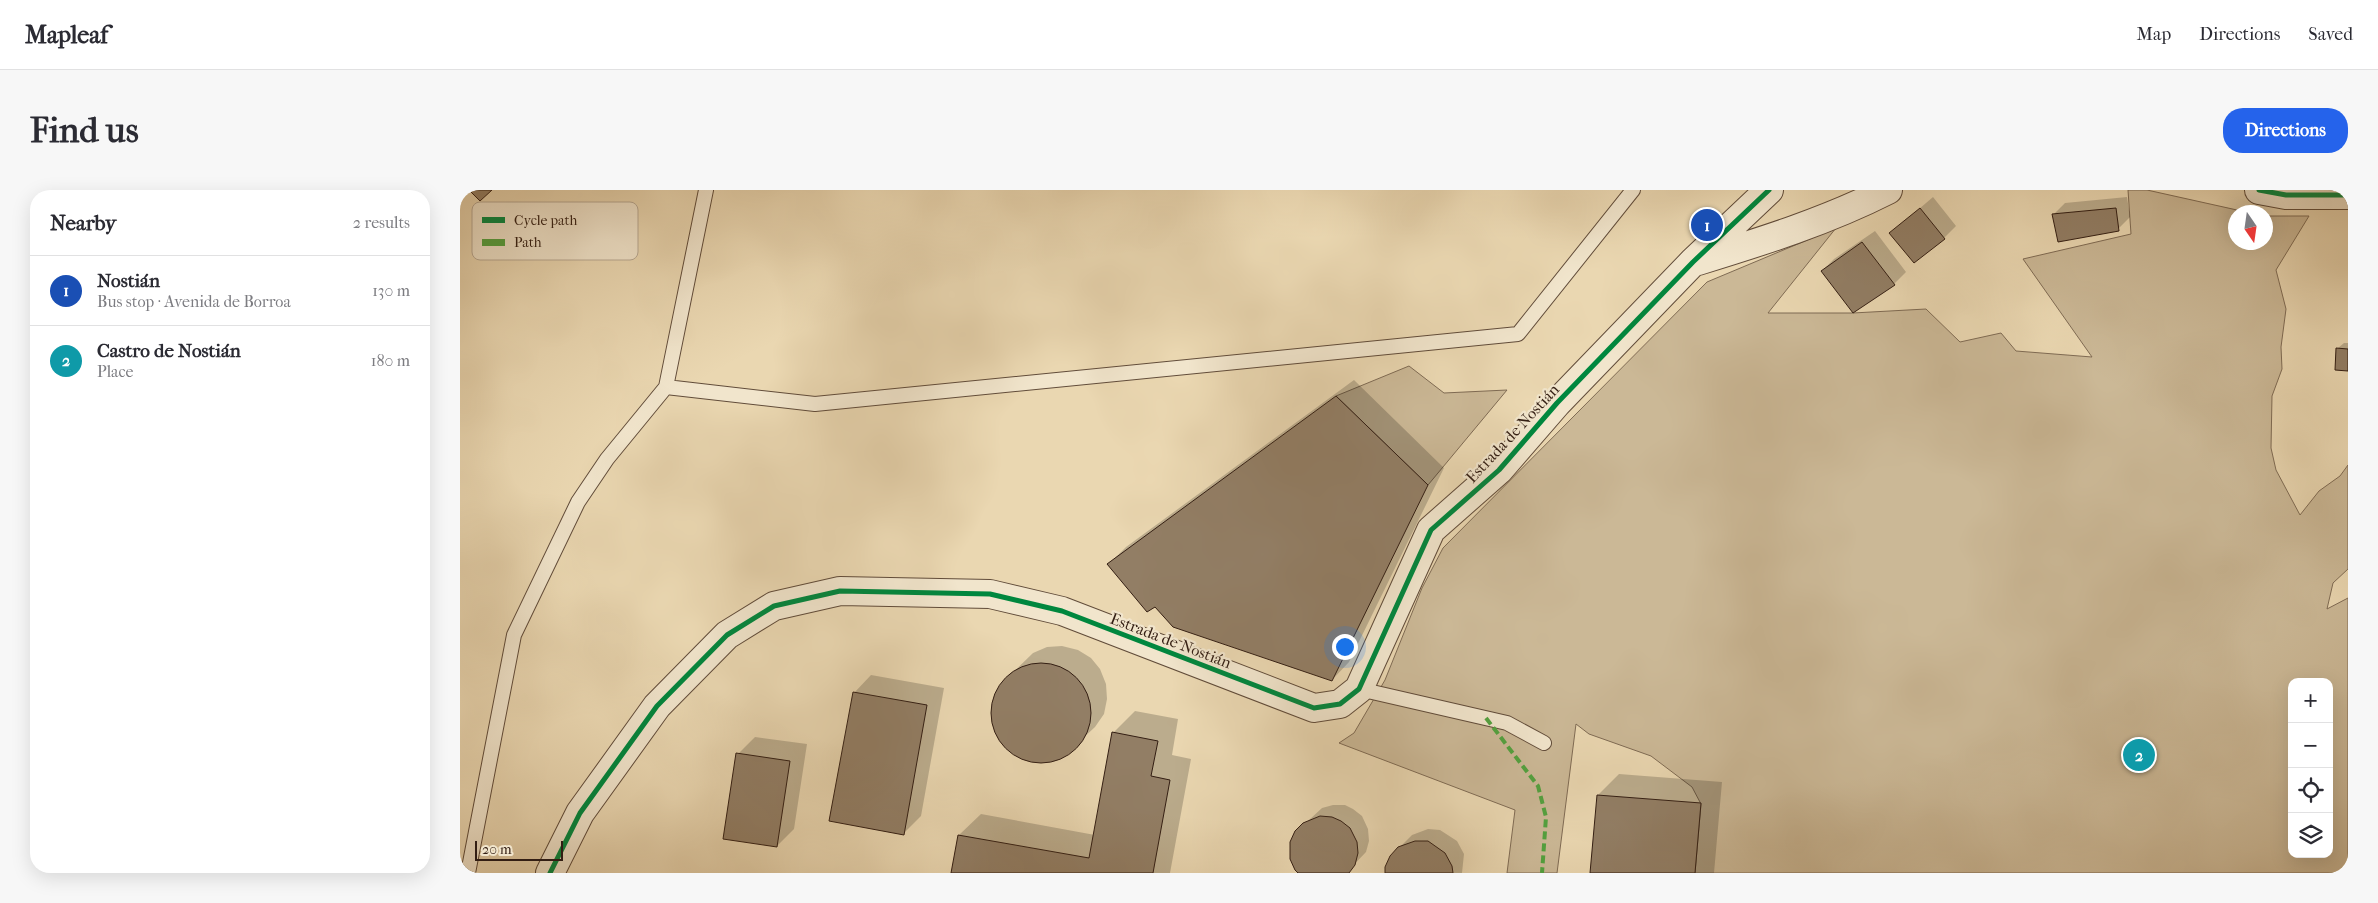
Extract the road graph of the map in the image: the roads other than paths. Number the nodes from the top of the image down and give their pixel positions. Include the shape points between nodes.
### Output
1 (706, 190) edge
2 (1632, 190) edge
3 (1769, 190) edge
4 (1888, 190) edge
5 (2259, 190) edge
6 (2348, 195) edge
7 (1692, 262) junction
8 (666, 387) junction
9 (1359, 689) junction
10 (1544, 743) dead end
11 (468, 873) edge
12 (550, 873) edge

1 - 8 lane
2 - 8 lane via 1518,334 815,404
3 - 7 street, Estrada de Nostián
4 - 7 street via 1781,236
5 - 6 street via 2286,195
7 - 9 street, Estrada de Nostián via 1557,403 1499,470 1431,530
8 - 11 lane via 607,459 578,502 514,635
9 - 10 lane via 1507,723
9 - 12 street, Estrada de Nostián via 1340,704 1314,708 1062,611 990,594 840,591 821,595 774,606 726,635 658,706 580,813

